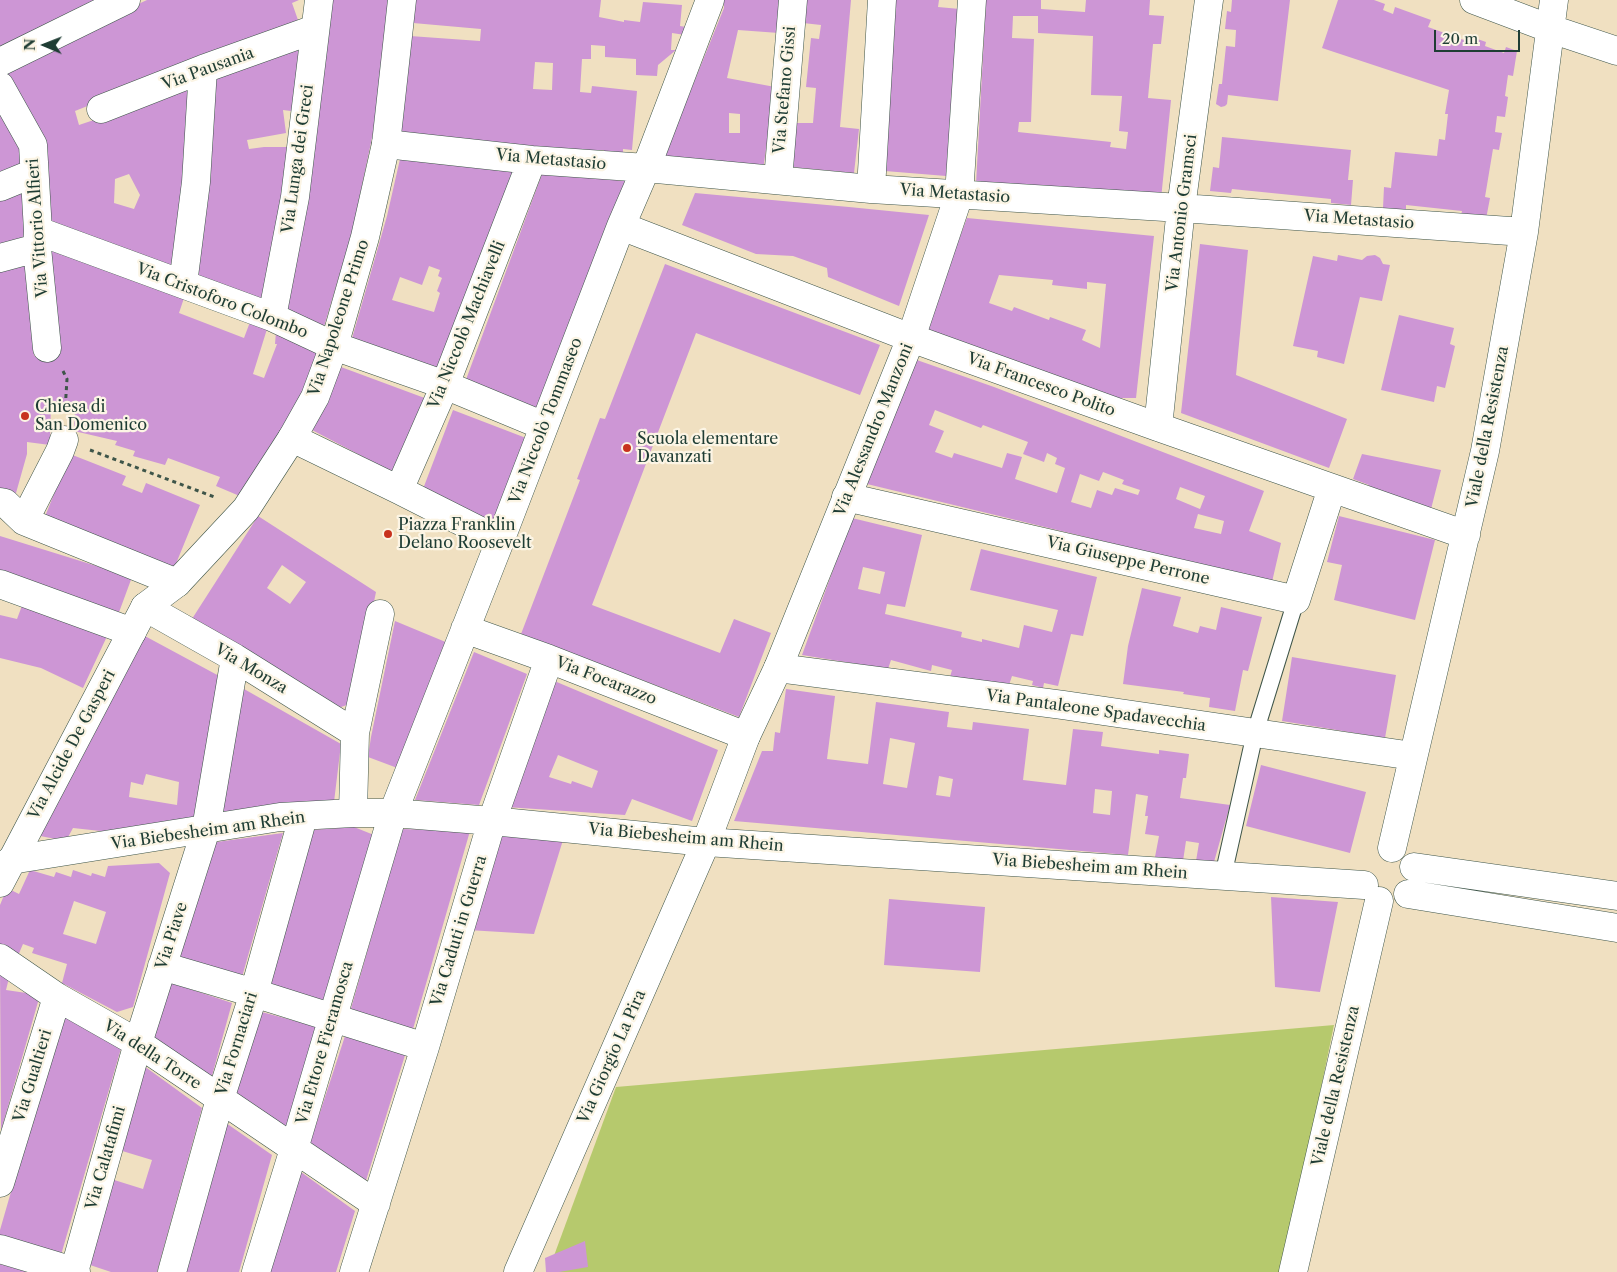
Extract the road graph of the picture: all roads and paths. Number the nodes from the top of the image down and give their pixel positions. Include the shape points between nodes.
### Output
1 (126, 0) edge
2 (319, 0) edge
3 (402, 0) edge
4 (710, 0) edge
5 (792, 0) edge
6 (882, 0) edge
7 (972, 0) edge
8 (1208, 0) edge
9 (1474, 0) edge
10 (1554, 0) edge
11 (1550, 28) junction
12 (316, 29) junction
13 (1617, 51) edge
14 (0, 62) edge
15 (204, 69) junction
16 (0, 86) edge
17 (101, 109) dead end
18 (386, 144) junction
19 (532, 160) junction
20 (646, 168) junction
21 (34, 173) junction
22 (778, 180) junction
23 (0, 187) edge
24 (871, 189) junction
25 (959, 195) junction
26 (1181, 208) junction
27 (621, 226) junction
28 (1524, 232) junction
29 (37, 240) junction
30 (0, 258) edge
31 (183, 284) junction
32 (272, 317) junction
33 (911, 338) junction
34 (334, 346) junction
35 (54, 358) joint
36 (445, 385) junction
37 (544, 426) junction
38 (1158, 427) junction
39 (292, 438) junction
40 (64, 440) junction
41 (1332, 488) junction
42 (400, 490) junction
43 (846, 497) junction
44 (0, 502) edge
45 (246, 509) junction
46 (24, 521) junction
47 (1466, 535) junction
48 (500, 541) junction
49 (177, 583) junction
50 (0, 584) edge
51 (1296, 600) junction
52 (145, 607) junction
53 (380, 614) dead end
54 (466, 629) junction
55 (132, 632) junction
56 (235, 658) junction
57 (549, 659) junction
58 (778, 668) junction
59 (355, 733) junction
60 (1255, 733) junction
61 (746, 736) junction
62 (1412, 756) junction
63 (353, 813) junction
64 (393, 813) junction
65 (303, 816) junction
66 (492, 821) junction
67 (206, 829) junction
68 (706, 842) junction
69 (1392, 848) junction
70 (1414, 867) junction
71 (4, 872) edge
72 (1224, 876) junction
73 (1371, 893) junction
74 (1408, 894) junction
75 (1617, 896) edge
76 (1617, 928) edge
77 (0, 958) edge
78 (162, 966) junction
79 (254, 993) junction
80 (57, 997) junction
81 (332, 1018) junction
82 (138, 1043) junction
83 (425, 1047) junction
84 (220, 1099) junction
85 (294, 1149) junction
86 (0, 1183) edge
87 (376, 1204) junction
88 (0, 1249) edge
89 (75, 1272) edge
90 (172, 1272) edge
91 (256, 1272) edge
92 (354, 1272) edge
93 (518, 1272) edge
94 (1292, 1272) edge

1 - 14 street
2 - 12 street, Via Lunga dei Greci
3 - 18 street, Via Napoleone Primo
4 - 20 street, Via Niccolò Tommaseo
5 - 22 street, Via Stefano Gissi
6 - 24 street
7 - 25 street, Via Alessandro Manzoni
8 - 26 street, Via Antonio Gramsci
9 - 11 street
10 - 11 street, Viale della Resistenza
11 - 13 street
11 - 28 street, Viale della Resistenza
12 - 15 street, Via Pausania
12 - 32 street, Via Lunga dei Greci via 295,197
15 - 17 street, Via Pausania
15 - 31 street via 196,182
16 - 21 street, Via Vittorio Alfieri via 32,145
18 - 19 street, Via Metastasio
18 - 34 street, Via Napoleone Primo via 365,237
19 - 20 street, Via Metastasio
19 - 36 street, Via Niccolò Machiavelli
20 - 22 street, Via Metastasio
20 - 27 street, Via Niccolò Tommaseo
21 - 23 street
21 - 29 street, Via Vittorio Alfieri
22 - 24 street, Via Metastasio
24 - 25 street, Via Metastasio
25 - 26 street, Via Metastasio
25 - 33 street, Via Alessandro Manzoni
26 - 28 street, Via Metastasio
26 - 38 street, Via Antonio Gramsci
27 - 33 street, Via Francesco Polito
27 - 37 street, Via Niccolò Tommaseo
28 - 47 street, Viale della Resistenza via 1485,451
29 - 30 street
29 - 31 street, Via Cristoforo Colombo
29 - 35 street, Via Vittorio Alfieri
31 - 32 street, Via Cristoforo Colombo
32 - 34 street, Via Cristoforo Colombo
33 - 38 street, Via Francesco Polito
33 - 43 street, Via Alessandro Manzoni
34 - 36 street, Via Cristoforo Colombo
34 - 39 street, Via Napoleone Primo via 315,396
35 - 40 path via 67,379
36 - 37 street, Via Cristoforo Colombo
36 - 42 street, Via Niccolò Machiavelli
37 - 48 street, Via Niccolò Tommaseo
38 - 41 street, Via Francesco Polito
39 - 42 street
39 - 45 street, Via Napoleone Primo
40 - 45 path
40 - 46 street
41 - 47 street, Via Francesco Polito
41 - 51 street
42 - 48 street
43 - 51 street, Via Giuseppe Perrone
43 - 58 street, Via Alessandro Manzoni
44 - 46 street
45 - 49 street, Via Napoleone Primo
46 - 49 street
47 - 62 street, Viale della Resistenza
48 - 54 street, Via Niccolò Tommaseo
49 - 52 street, Via Napoleone Primo
50 - 55 street
51 - 60 lane
52 - 55 street, Via Alcide De Gasperi
52 - 56 street, Via Monza
53 - 59 street
54 - 57 street, Via Focarazzo
54 - 64 street, Via Niccolò Tommaseo
55 - 71 street, Via Alcide De Gasperi
56 - 59 street, Via Monza
56 - 67 street, Via Piave
57 - 61 street, Via Focarazzo
57 - 66 street, Via Caduti in Guerra
58 - 60 street, Via Pantaleone Spadavecchia
58 - 61 street, Via Alessandro Manzoni
59 - 63 street
60 - 62 street, Via Pantaleone Spadavecchia
60 - 72 lane
61 - 68 street, Via Alessandro Manzoni
62 - 69 street, Viale della Resistenza
63 - 64 street, Via Biebesheim am Rhein
63 - 65 street, Via Biebesheim am Rhein
64 - 66 street, Via Biebesheim am Rhein
64 - 81 street, Via Ettore Fieramosca
65 - 67 street, Via Biebesheim am Rhein
65 - 79 street, Via Fornaciari
66 - 68 street, Via Biebesheim am Rhein
66 - 83 street, Via Caduti in Guerra
67 - 71 street, Via Biebesheim am Rhein
67 - 78 street, Via Piave
68 - 72 street, Via Biebesheim am Rhein
68 - 93 street, Via Giorgio La Pira
69 - 70 street via 1406,854
69 - 73 street via 1378,850 1367,858 1362,872
70 - 74 street via 1416,877
70 - 75 street
72 - 73 street, Via Biebesheim am Rhein
73 - 74 street via 1395,902
73 - 94 street, Viale della Resistenza
74 - 76 street
77 - 80 street, Via della Torre
78 - 79 street
78 - 82 street, Via Piave
79 - 81 street
79 - 84 street, Via Fornaciari
80 - 82 street, Via della Torre
80 - 86 street, Via Gualtieri
81 - 83 street
81 - 85 street, Via Ettore Fieramosca
82 - 84 street, Via della Torre
82 - 89 street, Via Calatafimi
83 - 87 street, Via Caduti in Guerra
84 - 85 street, Via della Torre
84 - 90 street, Via Fornaciari
85 - 87 street, Via della Torre
85 - 91 street, Via Ettore Fieramosca
87 - 92 street, Via Caduti in Guerra
88 - 89 street

